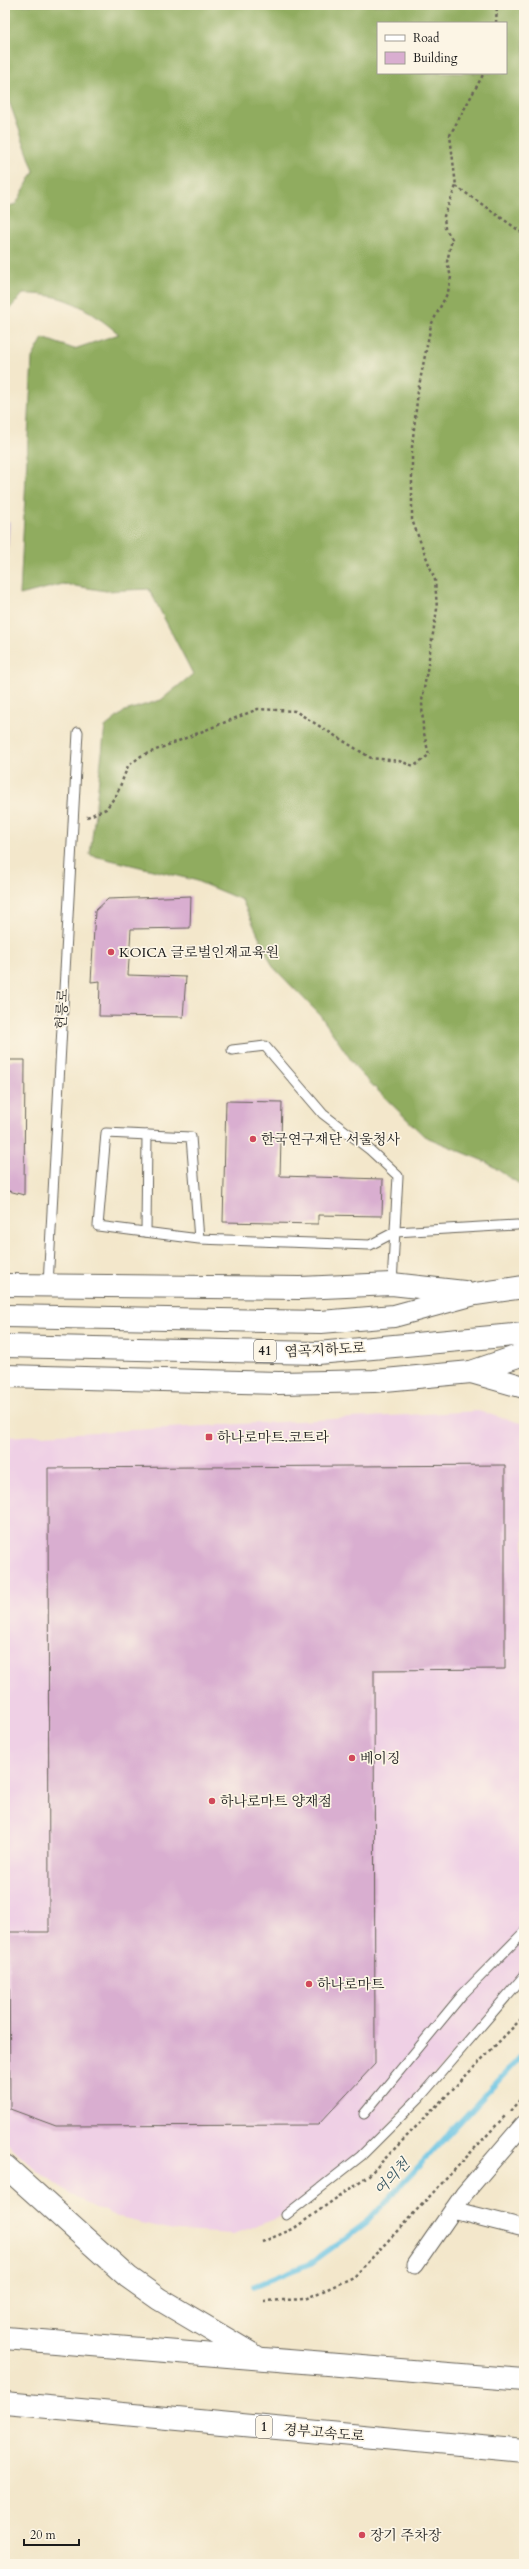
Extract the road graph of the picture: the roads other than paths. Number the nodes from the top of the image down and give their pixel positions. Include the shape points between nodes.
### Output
1 (78, 732) dead end
2 (232, 1050) dead end
3 (147, 1135) junction
4 (517, 1225) dead end
5 (146, 1232) junction
6 (395, 1232) junction
7 (199, 1239) junction
8 (392, 1284) junction
9 (5, 1285) edge
10 (48, 1287) junction
11 (524, 1287) edge
12 (475, 1294) junction
13 (5, 1316) edge
14 (524, 1334) edge
15 (5, 1346) edge
16 (524, 1354) edge
17 (471, 1372) junction
18 (5, 1376) edge
19 (524, 1387) edge
20 (524, 1932) edge
21 (524, 1976) edge
22 (364, 2114) dead end
23 (524, 2124) edge
24 (5, 2166) edge
25 (453, 2210) junction
26 (286, 2215) dead end
27 (524, 2228) edge
28 (415, 2265) dead end
29 (5, 2338) edge
30 (259, 2359) junction
31 (524, 2380) edge
32 (5, 2403) edge
33 (524, 2451) edge

1 - 10 lane, 헌릉로
2 - 6 lane via 265,1046 323,1114 370,1150 398,1176
3 - 5 lane
3 - 5 lane via 106,1133 98,1226
3 - 7 lane via 191,1137
4 - 6 lane
5 - 7 lane
6 - 7 lane via 370,1245
6 - 8 lane
8 - 10 main road via 300,1288
8 - 12 main road
9 - 10 main road
11 - 12 main road, 41
12 - 13 main road, 염곡지하도로 / 41 via 394,1316 321,1322
14 - 15 main road, 염곡지하도로 / 41 via 318,1353
16 - 17 main road
17 - 18 main road via 374,1381 279,1383
17 - 19 main road
20 - 22 lane via 462,1995
21 - 26 lane via 420,2097 361,2156
23 - 25 street
24 - 30 main road via 128,2277 159,2299
25 - 27 street
25 - 28 street
29 - 30 main road
30 - 31 main road
32 - 33 main road, 경부고속도로 / 1

